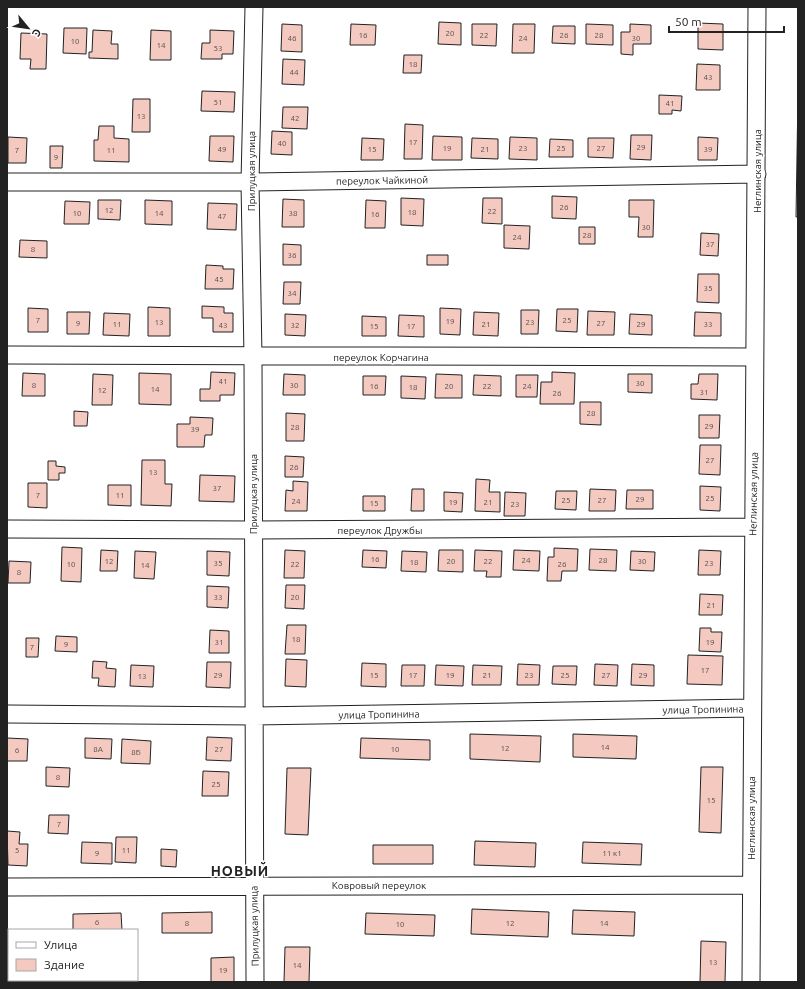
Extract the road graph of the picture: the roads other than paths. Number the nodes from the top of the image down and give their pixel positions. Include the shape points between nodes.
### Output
1 (254, 7) edge
2 (757, 7) edge
3 (757, 174) junction
4 (7, 182) edge
5 (250, 182) junction
6 (7, 355) edge
7 (253, 357) junction
8 (754, 357) junction
9 (753, 527) junction
10 (7, 529) edge
11 (253, 530) junction
12 (752, 708) junction
13 (7, 714) edge
14 (254, 716) junction
15 (253, 885) junction
16 (751, 885) junction
17 (7, 887) edge
18 (255, 982) edge
19 (750, 982) edge

1 - 5 street, Прилуцкая улица
2 - 3 street, Неглинская улица
3 - 5 street, переулок Чайкиной
3 - 8 street, Неглинская улица
4 - 5 street, переулок Чайкиной
5 - 7 street, Прилуцкая улица
6 - 7 street, переулок Корчагина
7 - 8 street, переулок Корчагина
7 - 11 street, Прилуцкая улица
8 - 9 street, Неглинская улица
9 - 11 street, переулок Дружбы
9 - 12 street, Неглинская улица
10 - 11 street, переулок Дружбы
11 - 14 street, Прилуцкая улица
12 - 14 street, улица Тропинина
12 - 16 street, Неглинская улица
13 - 14 street, улица Тропинина
14 - 15 street, Прилуцкая улица
15 - 16 street, Ковровый переулок
15 - 17 street, Ковровый переулок
15 - 18 street, Прилуцкая улица
16 - 19 street, Неглинская улица

